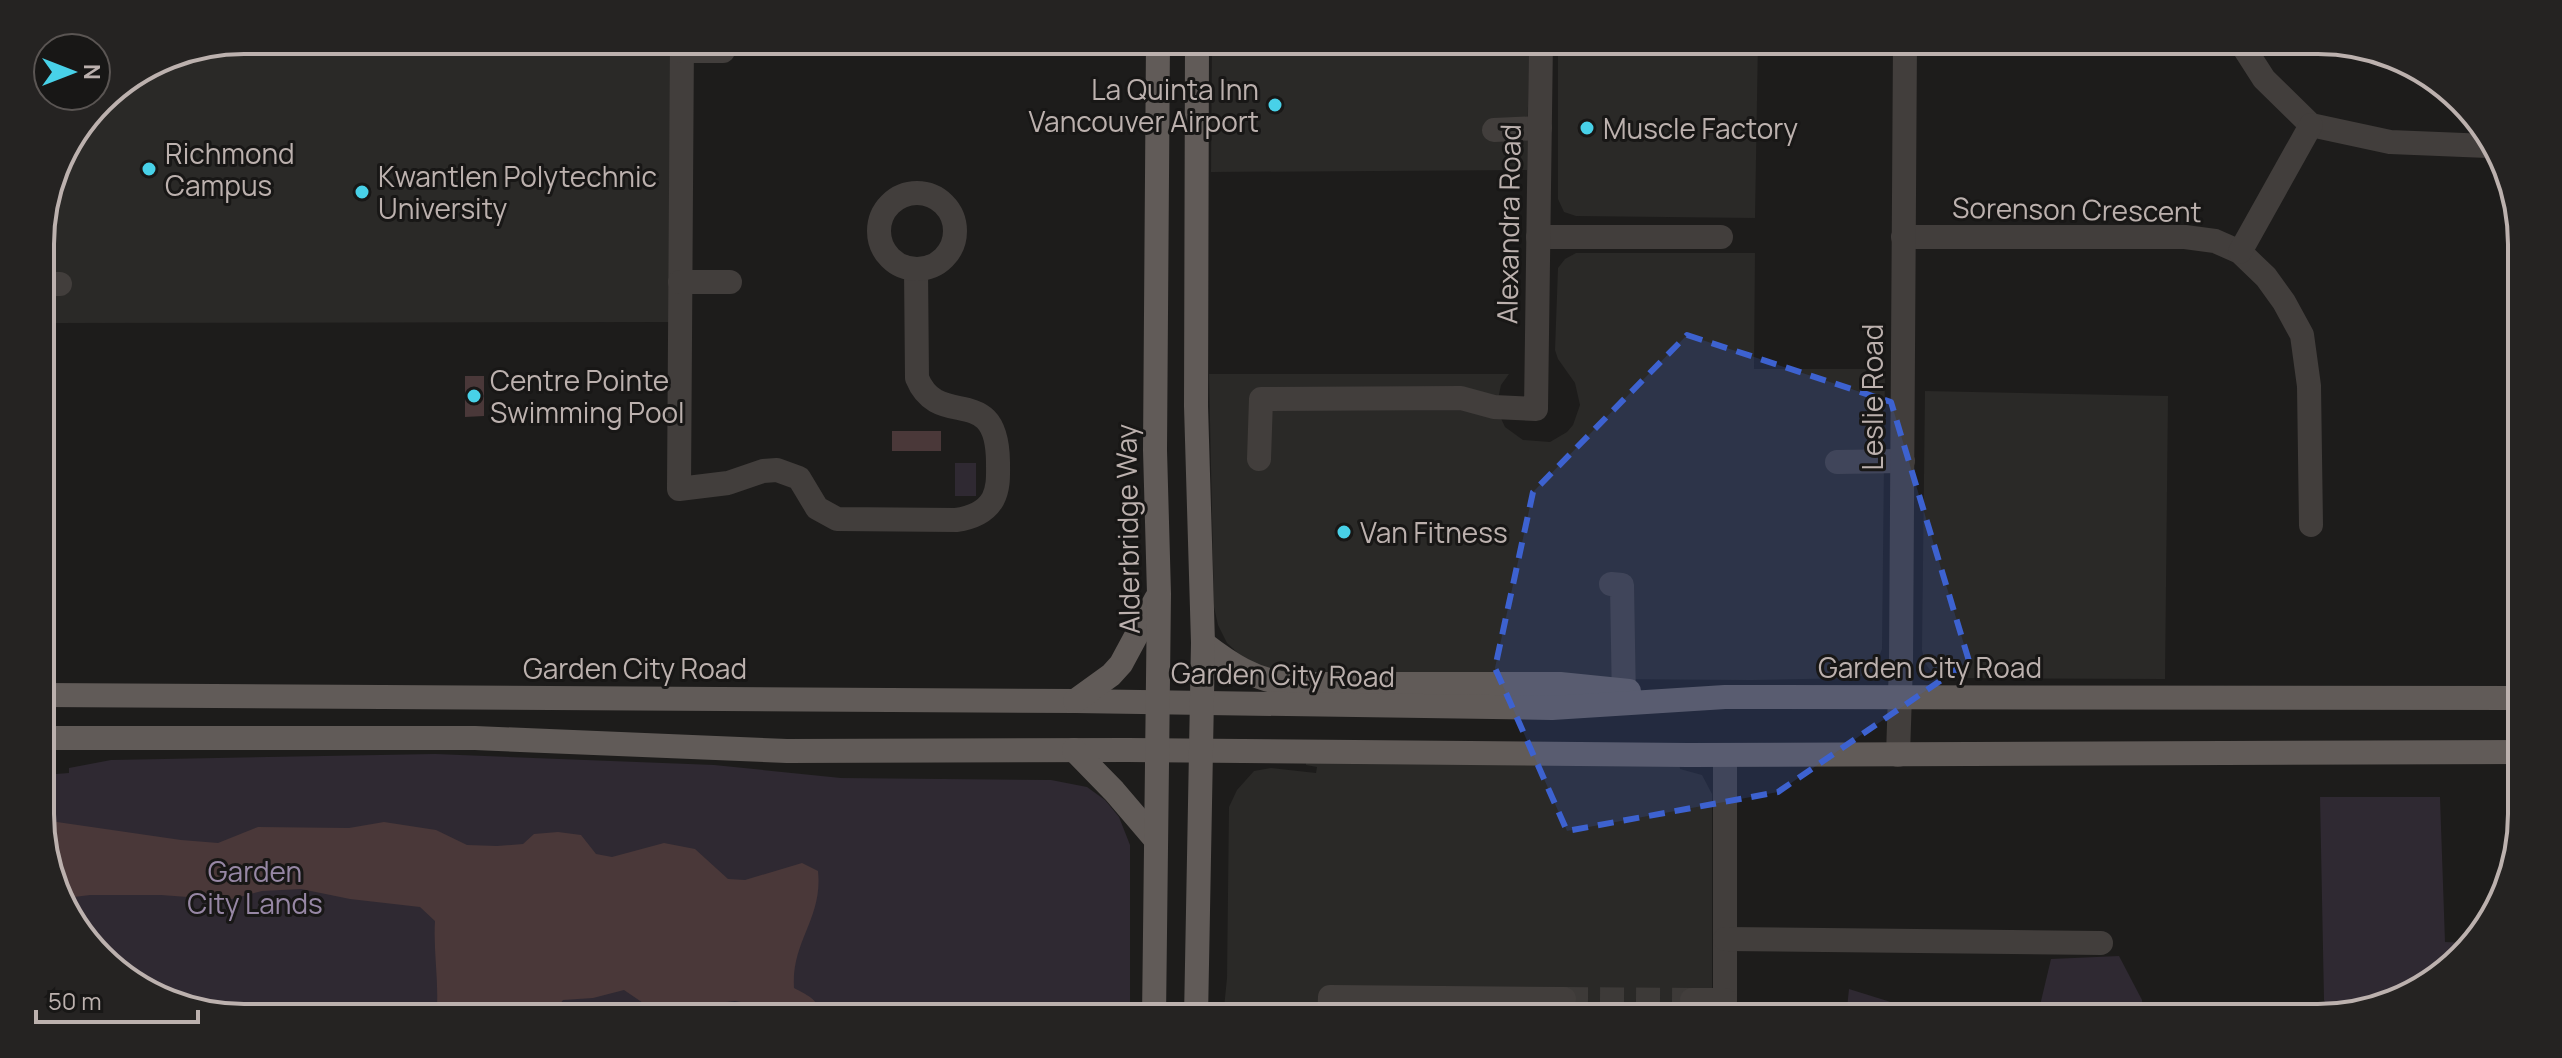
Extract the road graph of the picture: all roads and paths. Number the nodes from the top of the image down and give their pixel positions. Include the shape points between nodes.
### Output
1 (682, 54) edge
2 (1158, 54) edge
3 (1197, 54) edge
4 (1541, 54) edge
5 (1905, 54) edge
6 (2248, 54) edge
7 (2311, 125) junction
8 (1540, 128) junction
9 (1494, 130) dead end
10 (2481, 146) edge
11 (1538, 237) junction
12 (1721, 237) dead end
13 (1903, 237) junction
14 (2240, 252) junction
15 (916, 269) dead end
16 (680, 282) junction
17 (730, 282) dead end
18 (1259, 459) dead end
19 (1903, 461) junction
20 (1837, 462) dead end
21 (2311, 525) dead end
22 (1611, 584) dead end
23 (1159, 594) junction
24 (1203, 643) junction
25 (54, 695) edge
26 (1624, 697) junction
27 (1898, 697) junction
28 (2508, 698) edge
29 (1075, 701) junction
30 (1157, 702) junction
31 (1202, 703) junction
32 (54, 738) edge
33 (1074, 750) junction
34 (1157, 751) junction
35 (1201, 751) junction
36 (2508, 752) edge
37 (1725, 755) junction
38 (1898, 755) junction
39 (1155, 839) junction
40 (1725, 939) junction
41 (2101, 943) dead end
42 (1564, 999) tunnel mouth
43 (1692, 1000) tunnel mouth
44 (1154, 1004) edge
45 (1196, 1004) edge
46 (1330, 1004) edge
47 (1450, 1004) edge
48 (1538, 1004) edge
49 (1707, 1004) edge
50 (1725, 1004) edge

1 - 16 street
2 - 23 main road, Alderbridge Way
3 - 24 main road via 1196,406
4 - 8 street, Alexandra Road
5 - 13 street, Leslie Road
6 - 7 street via 2264,79
7 - 10 street via 2390,142
7 - 14 street
8 - 9 street
8 - 11 street, Alexandra Road
11 - 12 street
11 - 18 street, Alexandra Road via 1536,409 1494,407 1461,398 1261,399
13 - 14 street, Sorenson Crescent via 2185,237 2215,241
13 - 19 street, Leslie Road
14 - 21 street, Sorenson Crescent via 2266,277 2302,335 2309,386
15 - 16 street via 916,361 923,392 942,405 981,414 998,446 994,498 966,519 837,519 817,508 799,478 777,470 679,489
16 - 17 street
19 - 20 street
19 - 27 street, Leslie Road
22 - 26 street via 1622,585
23 - 29 main road via 1121,664
23 - 30 main road, Alderbridge Way
24 - 26 main road via 1235,668 1267,682 1560,684
24 - 31 main road
25 - 29 main road, Garden City Road
26 - 27 main road, Garden City Road
26 - 31 main road, Garden City Road via 1552,708
27 - 28 main road, Garden City Road
27 - 38 street, Leslie Road
29 - 30 main road, Garden City Road
30 - 31 main road, Garden City Road
30 - 34 main road, Alderbridge Way
31 - 35 main road
32 - 33 main road via 475,738 787,751
33 - 34 main road
33 - 39 main road
34 - 35 main road
34 - 39 main road, Alderbridge Way
35 - 37 main road
35 - 45 main road
36 - 38 main road
37 - 38 main road
37 - 40 street
39 - 44 main road, Alderbridge Way
40 - 41 street
40 - 50 street
42 - 48 street
43 - 49 street
46 - 47 street via 1330,997

